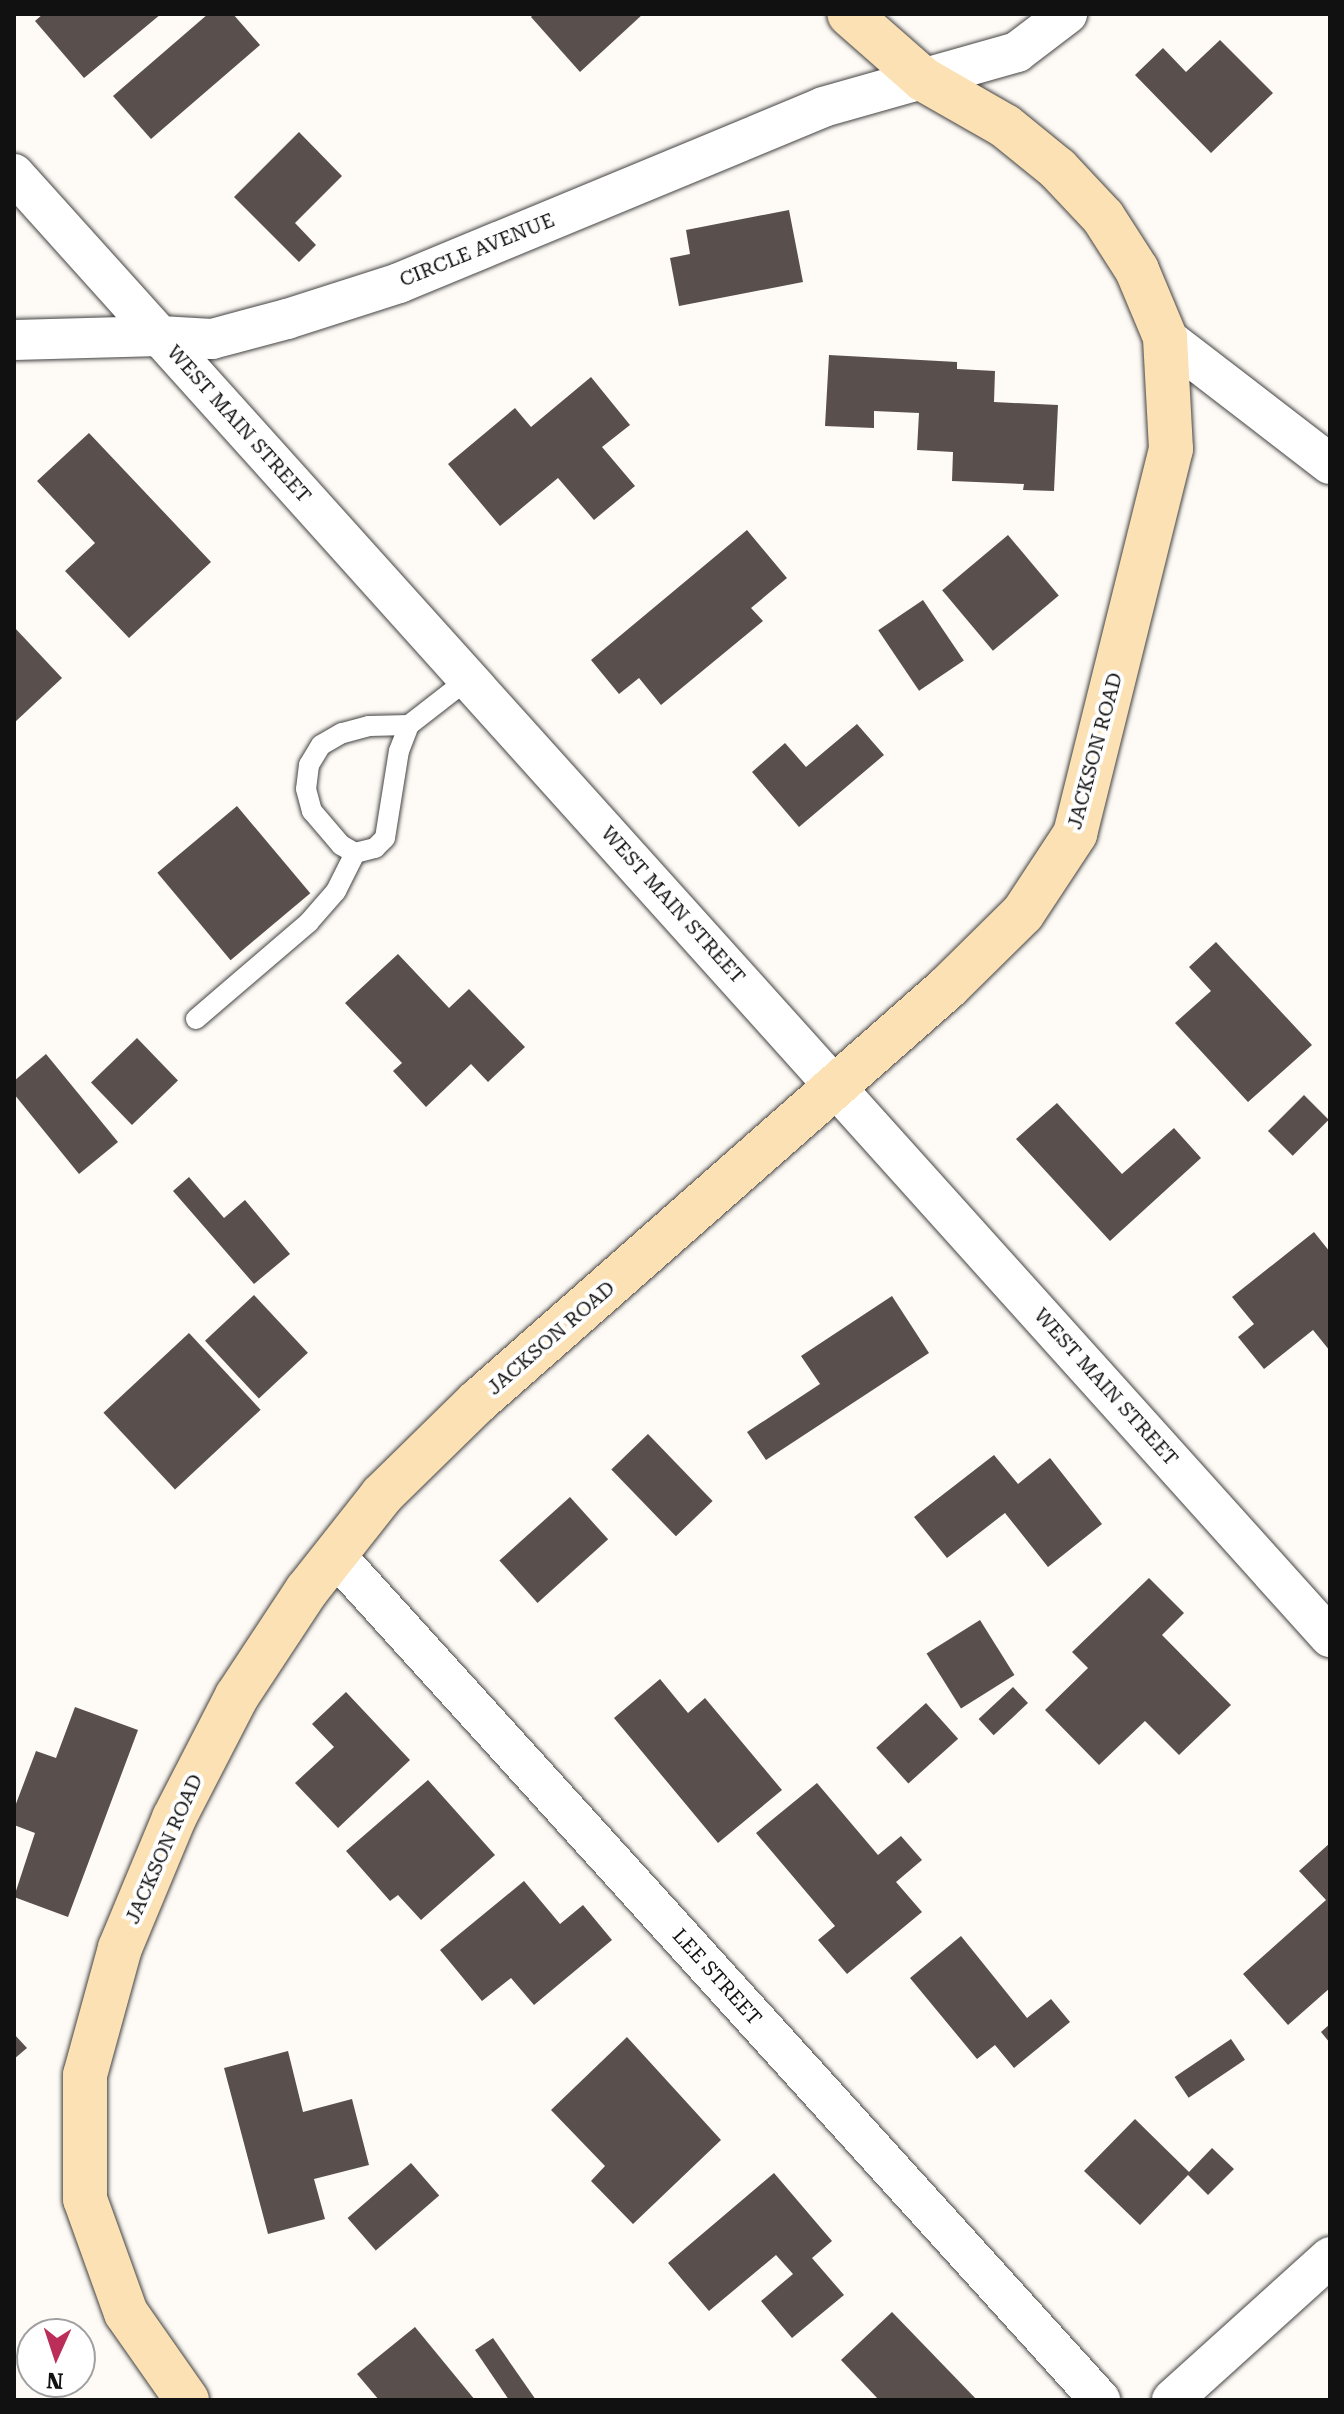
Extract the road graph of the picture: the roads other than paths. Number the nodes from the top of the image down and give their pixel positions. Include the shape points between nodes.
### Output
1 (849, 14) edge
2 (1067, 14) edge
3 (923, 79) junction
4 (14, 174) edge
5 (160, 336) junction
6 (1165, 337) junction
7 (14, 340) edge
8 (1330, 464) edge
9 (468, 679) junction
10 (409, 725) junction
11 (355, 853) junction
12 (196, 1019) dead end
13 (837, 1087) junction
14 (335, 1555) junction
15 (1330, 1637) edge
16 (1330, 2257) edge
17 (187, 2400) edge
18 (1100, 2400) edge
19 (1172, 2400) edge

1 - 3 street, JACKSON ROAD
2 - 3 street, CIRCLE AVENUE via 1017,52
3 - 5 street, CIRCLE AVENUE via 823,107 399,283 212,339
3 - 6 street, JACKSON ROAD via 1005,126 1058,169 1103,217 1137,270
4 - 5 street, WEST MAIN STREET
5 - 7 street, CIRCLE AVENUE
5 - 9 street, WEST MAIN STREET
6 - 8 street
6 - 13 street, JACKSON ROAD via 1171,449 1075,834 1023,913
9 - 10 lane
9 - 13 street, WEST MAIN STREET
10 - 11 lane via 399,751 385,838 375,848
10 - 11 lane via 342,733 321,745 309,765 306,789 312,811 341,845
11 - 12 lane via 336,891 309,922
13 - 14 street, JACKSON ROAD via 477,1402 382,1495
13 - 15 street, WEST MAIN STREET
14 - 17 street, JACKSON ROAD via 237,1696 174,1818 120,1948 85,2075 85,2199 126,2313
14 - 18 street, LEE STREET
16 - 19 street

